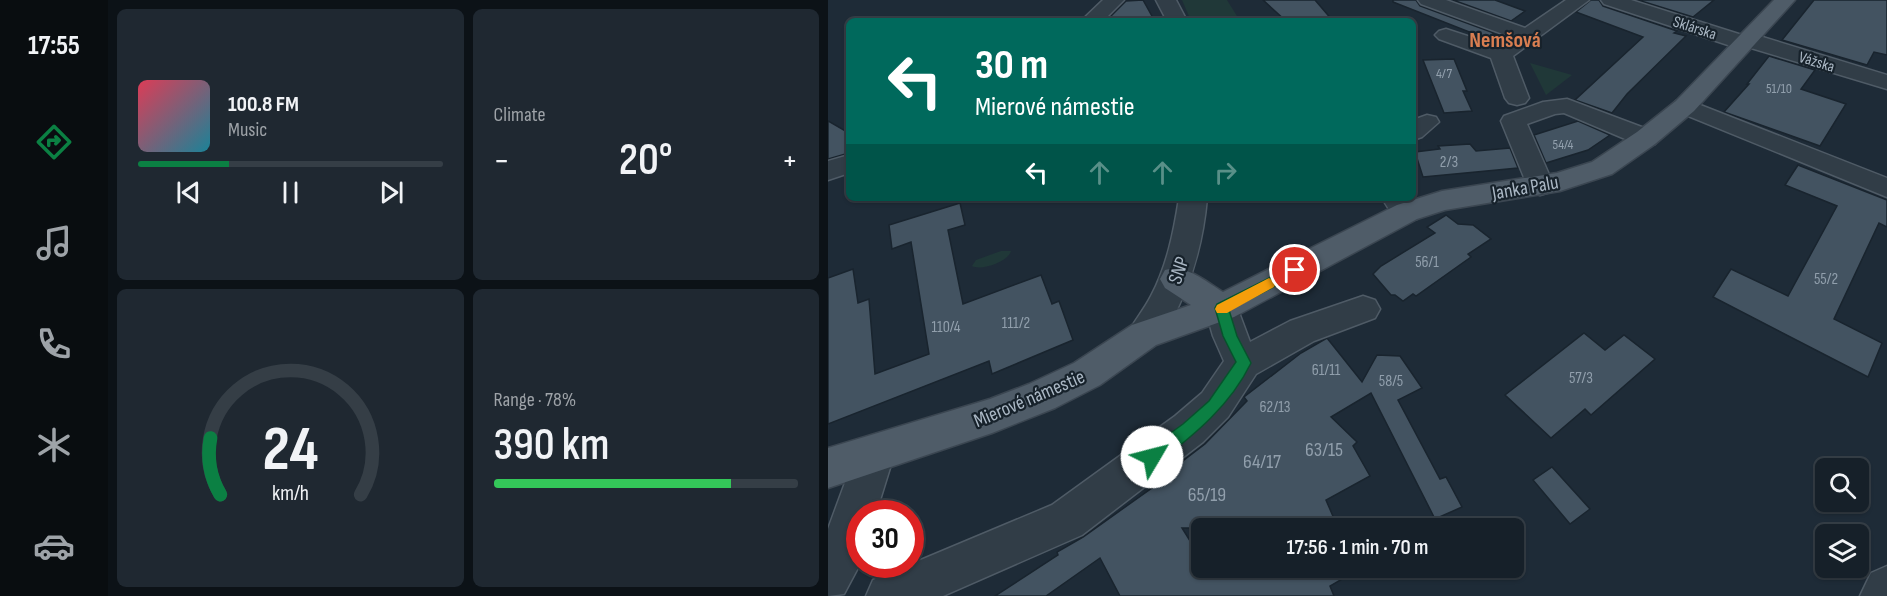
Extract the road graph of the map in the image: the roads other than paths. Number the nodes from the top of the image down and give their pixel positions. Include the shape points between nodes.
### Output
1 (1114, 0) edge
2 (1166, 0) edge
3 (1428, 0) edge
4 (1579, 0) edge
5 (1611, 0) edge
6 (1785, 0) edge
7 (1094, 18) edge
8 (1175, 18) edge
9 (1446, 35) dead end
10 (1528, 36) junction
11 (1746, 41) junction
12 (1501, 54) junction
13 (1887, 82) edge
14 (1685, 106) junction
15 (1515, 110) junction
16 (1646, 138) junction
17 (846, 164) edge
18 (828, 171) edge
19 (1540, 186) junction
20 (1887, 188) edge
21 (1193, 201) edge
22 (1402, 205) edge
23 (1176, 279) junction
24 (1222, 308) junction
25 (1363, 309) dead end
26 (1144, 335) junction
27 (1239, 371) junction
28 (874, 455) junction
29 (828, 468) edge
30 (828, 578) edge
31 (1887, 590) edge
32 (889, 596) edge
33 (1883, 596) edge

1 - 7 street
2 - 8 street
3 - 10 street
4 - 10 street
5 - 11 street, Sklárska
6 - 11 main road, Janka Palu
9 - 12 street
10 - 12 street
11 - 13 street, Vážska
11 - 14 main road, Janka Palu
12 - 15 street
14 - 16 main road, Janka Palu
14 - 20 street
15 - 16 street via 1567,106
15 - 19 street
16 - 19 main road, Janka Palu via 1602,168
17 - 18 street
19 - 22 main road, Janka Palu
21 - 23 street, SNP via 1184,258
22 - 24 main road, Janka Palu
23 - 24 main road
23 - 26 street, SNP via 1158,317
24 - 26 main road, Mierové námestie
24 - 27 street
25 - 27 street via 1302,331
26 - 28 main road, Mierové námestie via 1087,374 1042,396
27 - 32 street via 1215,405 1189,429 1067,520
28 - 29 main road, Mierové námestie
28 - 30 street via 842,552
31 - 33 street

